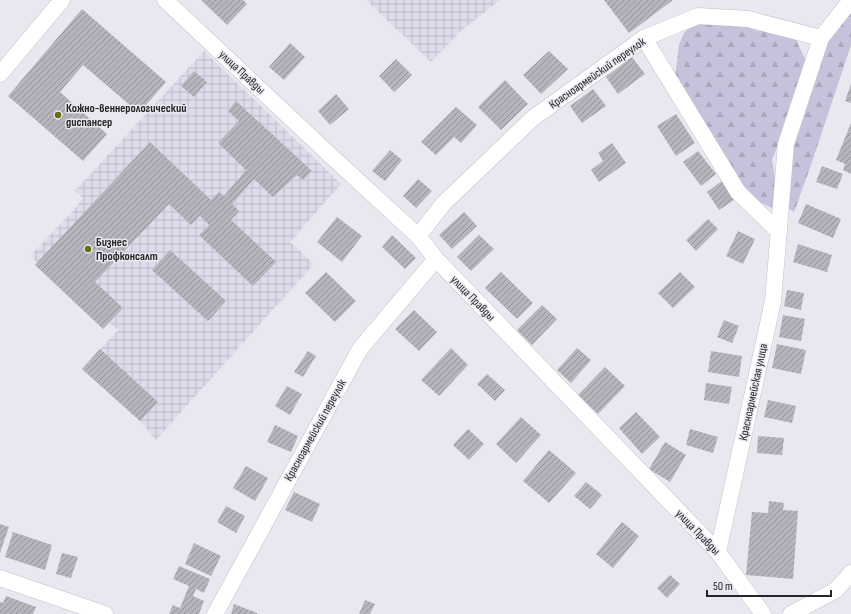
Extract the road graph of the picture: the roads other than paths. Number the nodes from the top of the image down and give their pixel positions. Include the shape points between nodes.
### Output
1 (62, 0) edge
2 (165, 0) edge
3 (851, 0) edge
4 (644, 38) junction
5 (821, 38) junction
6 (0, 74) edge
7 (779, 232) junction
8 (418, 236) junction
9 (436, 260) junction
10 (718, 552) junction
11 (851, 573) edge
12 (0, 578) edge
13 (105, 614) edge
14 (215, 614) edge
15 (763, 614) edge
16 (791, 614) edge

1 - 6 street
2 - 8 street, улица Правды
3 - 5 street, Красноармейская улица
4 - 5 street, Красноармейский переулок via 698,16 748,19
4 - 7 street via 738,192
4 - 8 street, Красноармейский переулок via 533,118 444,203
5 - 7 street, Красноармейская улица via 786,144
7 - 10 street, Красноармейская улица via 773,301
8 - 9 street, улица Правды
9 - 10 street, улица Правды
9 - 14 street, Красноармейский переулок via 360,349
10 - 15 street, улица Правды
11 - 16 street via 836,590
12 - 13 street

